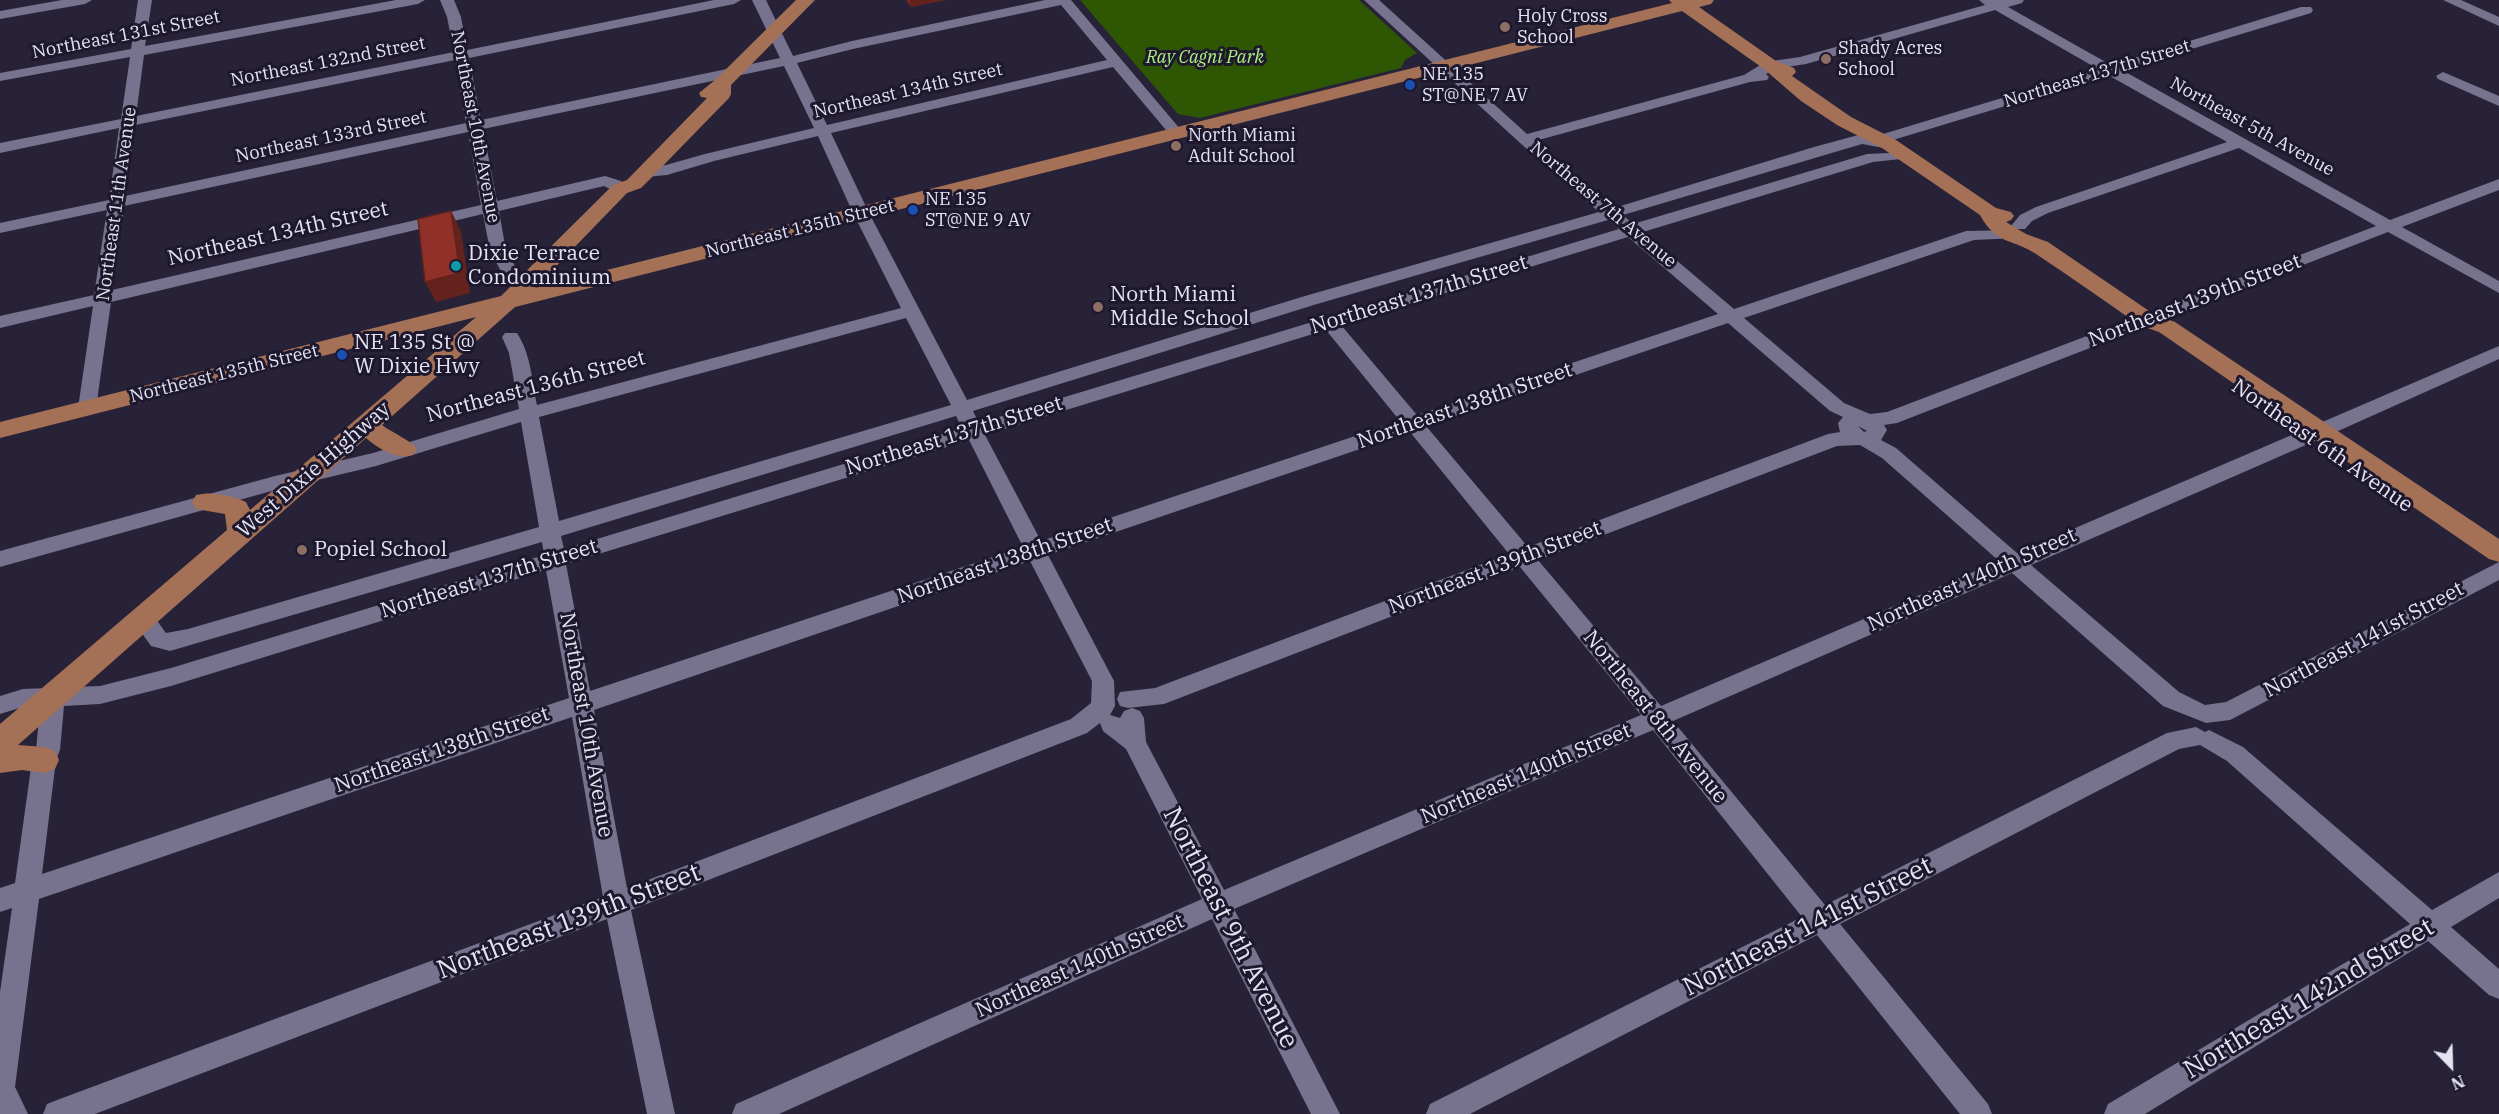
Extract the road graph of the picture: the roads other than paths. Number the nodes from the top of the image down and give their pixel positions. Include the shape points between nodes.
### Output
1 (85, 0) edge
2 (144, 0) edge
3 (418, 0) edge
4 (447, 0) edge
5 (456, 0) edge
6 (734, 0) edge
7 (759, 0) edge
8 (806, 0) edge
9 (1064, 0) edge
10 (1371, 0) edge
11 (1705, 0) edge
12 (2017, 0) edge
13 (2450, 0) edge
14 (403, 1) edge
15 (1682, 3) edge
16 (1991, 3) edge
17 (2306, 10) dead end
18 (0, 15) edge
19 (454, 18) junction
20 (2499, 22) edge
21 (774, 32) junction
22 (138, 51) junction
23 (461, 55) junction
24 (789, 62) junction
25 (1115, 62) junction
26 (1444, 66) junction
27 (2110, 69) junction
28 (1777, 70) junction
29 (2443, 76) dead end
30 (0, 77) edge
31 (722, 82) junction
32 (670, 84) junction
33 (2499, 102) edge
34 (129, 122) junction
35 (474, 127) junction
36 (823, 131) junction
37 (1176, 133) junction
38 (1524, 139) junction
39 (2239, 142) junction
40 (1894, 145) junction
41 (0, 148) edge
42 (668, 150) junction
43 (710, 157) junction
44 (646, 172) junction
45 (1742, 174) junction
46 (2499, 184) edge
47 (1763, 190) junction
48 (616, 194) junction
49 (116, 203) junction
50 (490, 208) junction
51 (2042, 210) junction
52 (861, 213) junction
53 (1613, 213) junction
54 (1990, 216) junction
55 (2388, 225) junction
56 (0, 228) edge
57 (2015, 230) junction
58 (1633, 231) junction
59 (1972, 235) junction
60 (1468, 255) junction
61 (548, 261) junction
62 (508, 269) dead end
63 (1487, 274) junction
64 (586, 283) junction
65 (2499, 288) edge
66 (104, 298) junction
67 (508, 302) junction
68 (912, 311) junction
69 (1734, 316) junction
70 (2147, 320) junction
71 (0, 322) edge
72 (423, 323) junction
73 (1330, 323) junction
74 (511, 337) dead end
75 (451, 352) junction
76 (2499, 352) edge
77 (1116, 362) junction
78 (1130, 382) junction
79 (962, 406) junction
80 (87, 408) junction
81 (529, 413) junction
82 (1413, 424) junction
83 (366, 425) junction
84 (973, 429) junction
85 (1863, 429) junction
86 (0, 430) edge
87 (2317, 438) junction
88 (404, 449) junction
89 (307, 476) junction
90 (205, 502) junction
91 (550, 530) junction
92 (241, 534) junction
93 (1035, 551) junction
94 (2499, 552) edge
95 (1524, 557) junction
96 (0, 559) edge
97 (556, 559) junction
98 (2499, 560) edge
99 (2013, 562) junction
100 (2499, 570) edge
101 (142, 618) junction
102 (53, 696) junction
103 (582, 702) junction
104 (0, 705) edge
105 (1120, 715) junction
106 (1657, 718) junction
107 (2199, 723) junction
108 (0, 742) edge
109 (0, 760) edge
110 (44, 760) junction
111 (2499, 884) edge
112 (27, 891) junction
113 (0, 900) edge
114 (617, 904) junction
115 (1218, 904) junction
116 (1821, 920) junction
117 (2430, 926) junction
118 (2499, 986) edge
119 (5, 1100) edge
120 (57, 1114) edge
121 (661, 1114) edge
122 (746, 1114) edge
123 (1326, 1114) edge
124 (1440, 1114) edge
125 (1978, 1114) edge
126 (2118, 1114) edge

1 - 18 street
2 - 22 street, Northeast 11th Avenue
3 - 14 street, Northeast 131st Street
4 - 19 street, Northeast 10th Avenue
5 - 19 street, Northeast 10th Avenue
6 - 23 street, Northeast 132nd Street
7 - 21 street, Northeast 9th Avenue
8 - 21 main road, West Dixie Highway
9 - 24 street, Northeast 133rd Street
9 - 25 street
10 - 26 street, Northeast 7th Avenue
11 - 15 main road, Northeast 135th Street
12 - 16 street
13 - 20 street
14 - 22 street, Northeast 131st Street
15 - 26 main road, Northeast 135th Street
15 - 28 main road, Northeast 6th Avenue
16 - 27 street, Northeast 5th Avenue
16 - 28 street
17 - 27 street, Northeast 137th Street
19 - 23 street, Northeast 10th Avenue
21 - 24 street, Northeast 9th Avenue
21 - 31 main road, West Dixie Highway
22 - 30 street, Northeast 131st Street
22 - 34 street, Northeast 11th Avenue
23 - 34 street, Northeast 132nd Street
23 - 35 street, Northeast 10th Avenue
24 - 31 street, Northeast 133rd Street
24 - 36 street, Northeast 9th Avenue
25 - 36 street, Northeast 134th Street
25 - 37 street
26 - 37 main road, Northeast 135th Street
26 - 38 street, Northeast 7th Avenue
27 - 39 street, Northeast 5th Avenue
27 - 40 street, Northeast 137th Street
28 - 38 street
28 - 40 main road, Northeast 6th Avenue via 1875,139
29 - 33 street
31 - 32 street, Northeast 133rd Street
31 - 32 street, Northeast 133rd Street
31 - 42 main road, West Dixie Highway via 722,94
31 - 48 main road, West Dixie Highway via 620,181
32 - 35 street, Northeast 133rd Street
34 - 41 street, Northeast 132nd Street
34 - 49 street, Northeast 11th Avenue
35 - 49 street, Northeast 133rd Street
35 - 50 street, Northeast 10th Avenue
36 - 43 street, Northeast 134th Street
36 - 52 street, Northeast 9th Avenue
37 - 52 main road, Northeast 135th Street
38 - 53 street, Northeast 7th Avenue
39 - 51 street
39 - 55 street, Northeast 5th Avenue
40 - 45 street, Northeast 137th Street via 1862,139
40 - 47 street, Northeast 137th Street via 1872,157
40 - 54 main road, Northeast 6th Avenue
42 - 43 street, Northeast 134th Street via 679,157
42 - 44 main road, West Dixie Highway
43 - 44 street, Northeast 134th Street
44 - 48 main road, West Dixie Highway
45 - 47 street
45 - 53 street, Northeast 137th Street
46 - 55 street, Northeast 139th Street
47 - 58 street, Northeast 137th Street
48 - 50 street, Northeast 134th Street via 566,191
48 - 61 main road, West Dixie Highway
49 - 56 street, Northeast 133rd Street
49 - 66 street, Northeast 11th Avenue
50 - 62 street, Northeast 10th Avenue via 500,256
50 - 66 street, Northeast 134th Street
51 - 54 street
51 - 57 street via 2025,218
52 - 64 main road, Northeast 135th Street
52 - 68 street, Northeast 9th Avenue
53 - 58 street, Northeast 7th Avenue
53 - 60 street, Northeast 137th Street
54 - 57 main road, Northeast 6th Avenue
54 - 59 street via 1988,225
55 - 65 street, Northeast 5th Avenue
55 - 70 street, Northeast 139th Street
57 - 59 street, Northeast 138th Street
57 - 70 main road, Northeast 6th Avenue via 2025,243 2040,247
58 - 63 street, Northeast 137th Street
58 - 69 street, Northeast 7th Avenue
59 - 69 street, Northeast 138th Street
60 - 63 street
60 - 77 street, Northeast 137th Street
61 - 64 main road via 558,278
61 - 67 main road, West Dixie Highway
63 - 73 street, Northeast 137th Street
64 - 67 main road, Northeast 135th Street
66 - 71 street, Northeast 134th Street
66 - 80 street, Northeast 11th Avenue
67 - 72 main road, Northeast 135th Street
67 - 75 main road, West Dixie Highway
68 - 79 street, Northeast 9th Avenue
68 - 81 street, Northeast 136th Street
69 - 82 street, Northeast 138th Street
69 - 85 street, Northeast 7th Avenue
70 - 85 street, Northeast 139th Street
70 - 87 main road, Northeast 6th Avenue via 2155,330
72 - 75 main road via 445,334
72 - 80 main road, Northeast 135th Street
73 - 78 street, Northeast 137th Street
73 - 82 street, Northeast 8th Avenue
74 - 81 street, Northeast 10th Avenue via 518,353
75 - 83 main road, West Dixie Highway
76 - 87 street, Northeast 140th Street
77 - 78 street
77 - 79 street, Northeast 137th Street
78 - 84 street, Northeast 137th Street
79 - 84 street, Northeast 9th Avenue
79 - 91 street, Northeast 137th Street
80 - 86 main road, Northeast 135th Street
81 - 88 street, Northeast 136th Street
81 - 91 street, Northeast 10th Avenue
82 - 93 street, Northeast 138th Street
82 - 95 street, Northeast 8th Avenue
83 - 88 main road via 387,442
83 - 89 main road, West Dixie Highway
84 - 93 street, Northeast 9th Avenue
84 - 97 street, Northeast 137th Street
85 - 95 street, Northeast 139th Street
85 - 99 street
87 - 94 main road, Northeast 6th Avenue
87 - 98 main road
87 - 99 street, Northeast 140th Street
87 - 100 main road, Northeast 6th Avenue
88 - 89 street, Northeast 136th Street
89 - 90 street, Northeast 136th Street
89 - 92 main road, West Dixie Highway
90 - 92 main road via 237,509
90 - 96 street, Northeast 136th Street
91 - 97 street, Northeast 10th Avenue
91 - 101 street, Northeast 137th Street via 177,641 159,640
92 - 101 main road, West Dixie Highway
93 - 103 street, Northeast 138th Street
93 - 105 street, Northeast 9th Avenue
95 - 105 street, Northeast 139th Street via 1156,697
95 - 106 street, Northeast 8th Avenue
97 - 102 street, Northeast 137th Street via 139,686 100,696
97 - 103 street, Northeast 10th Avenue
99 - 106 street, Northeast 140th Street
99 - 107 street
100 - 107 street, Northeast 141st Street
101 - 102 main road, West Dixie Highway
102 - 104 street, Northeast 137th Street via 23,698
102 - 108 main road, West Dixie Highway
102 - 110 street
103 - 112 street, Northeast 138th Street
103 - 114 street, Northeast 10th Avenue
105 - 114 street, Northeast 139th Street via 1079,726
105 - 115 street, Northeast 9th Avenue
106 - 115 street, Northeast 140th Street
106 - 116 street, Northeast 8th Avenue
107 - 116 street, Northeast 141st Street
107 - 117 street
109 - 110 main road
110 - 112 street
111 - 117 street, Northeast 142nd Street
112 - 113 street, Northeast 138th Street
112 - 119 street
114 - 120 street, Northeast 139th Street
114 - 121 street, Northeast 10th Avenue
115 - 122 street, Northeast 140th Street
115 - 123 street, Northeast 9th Avenue
116 - 124 street, Northeast 141st Street
116 - 125 street, Northeast 8th Avenue
117 - 118 street
117 - 126 street, Northeast 142nd Street

